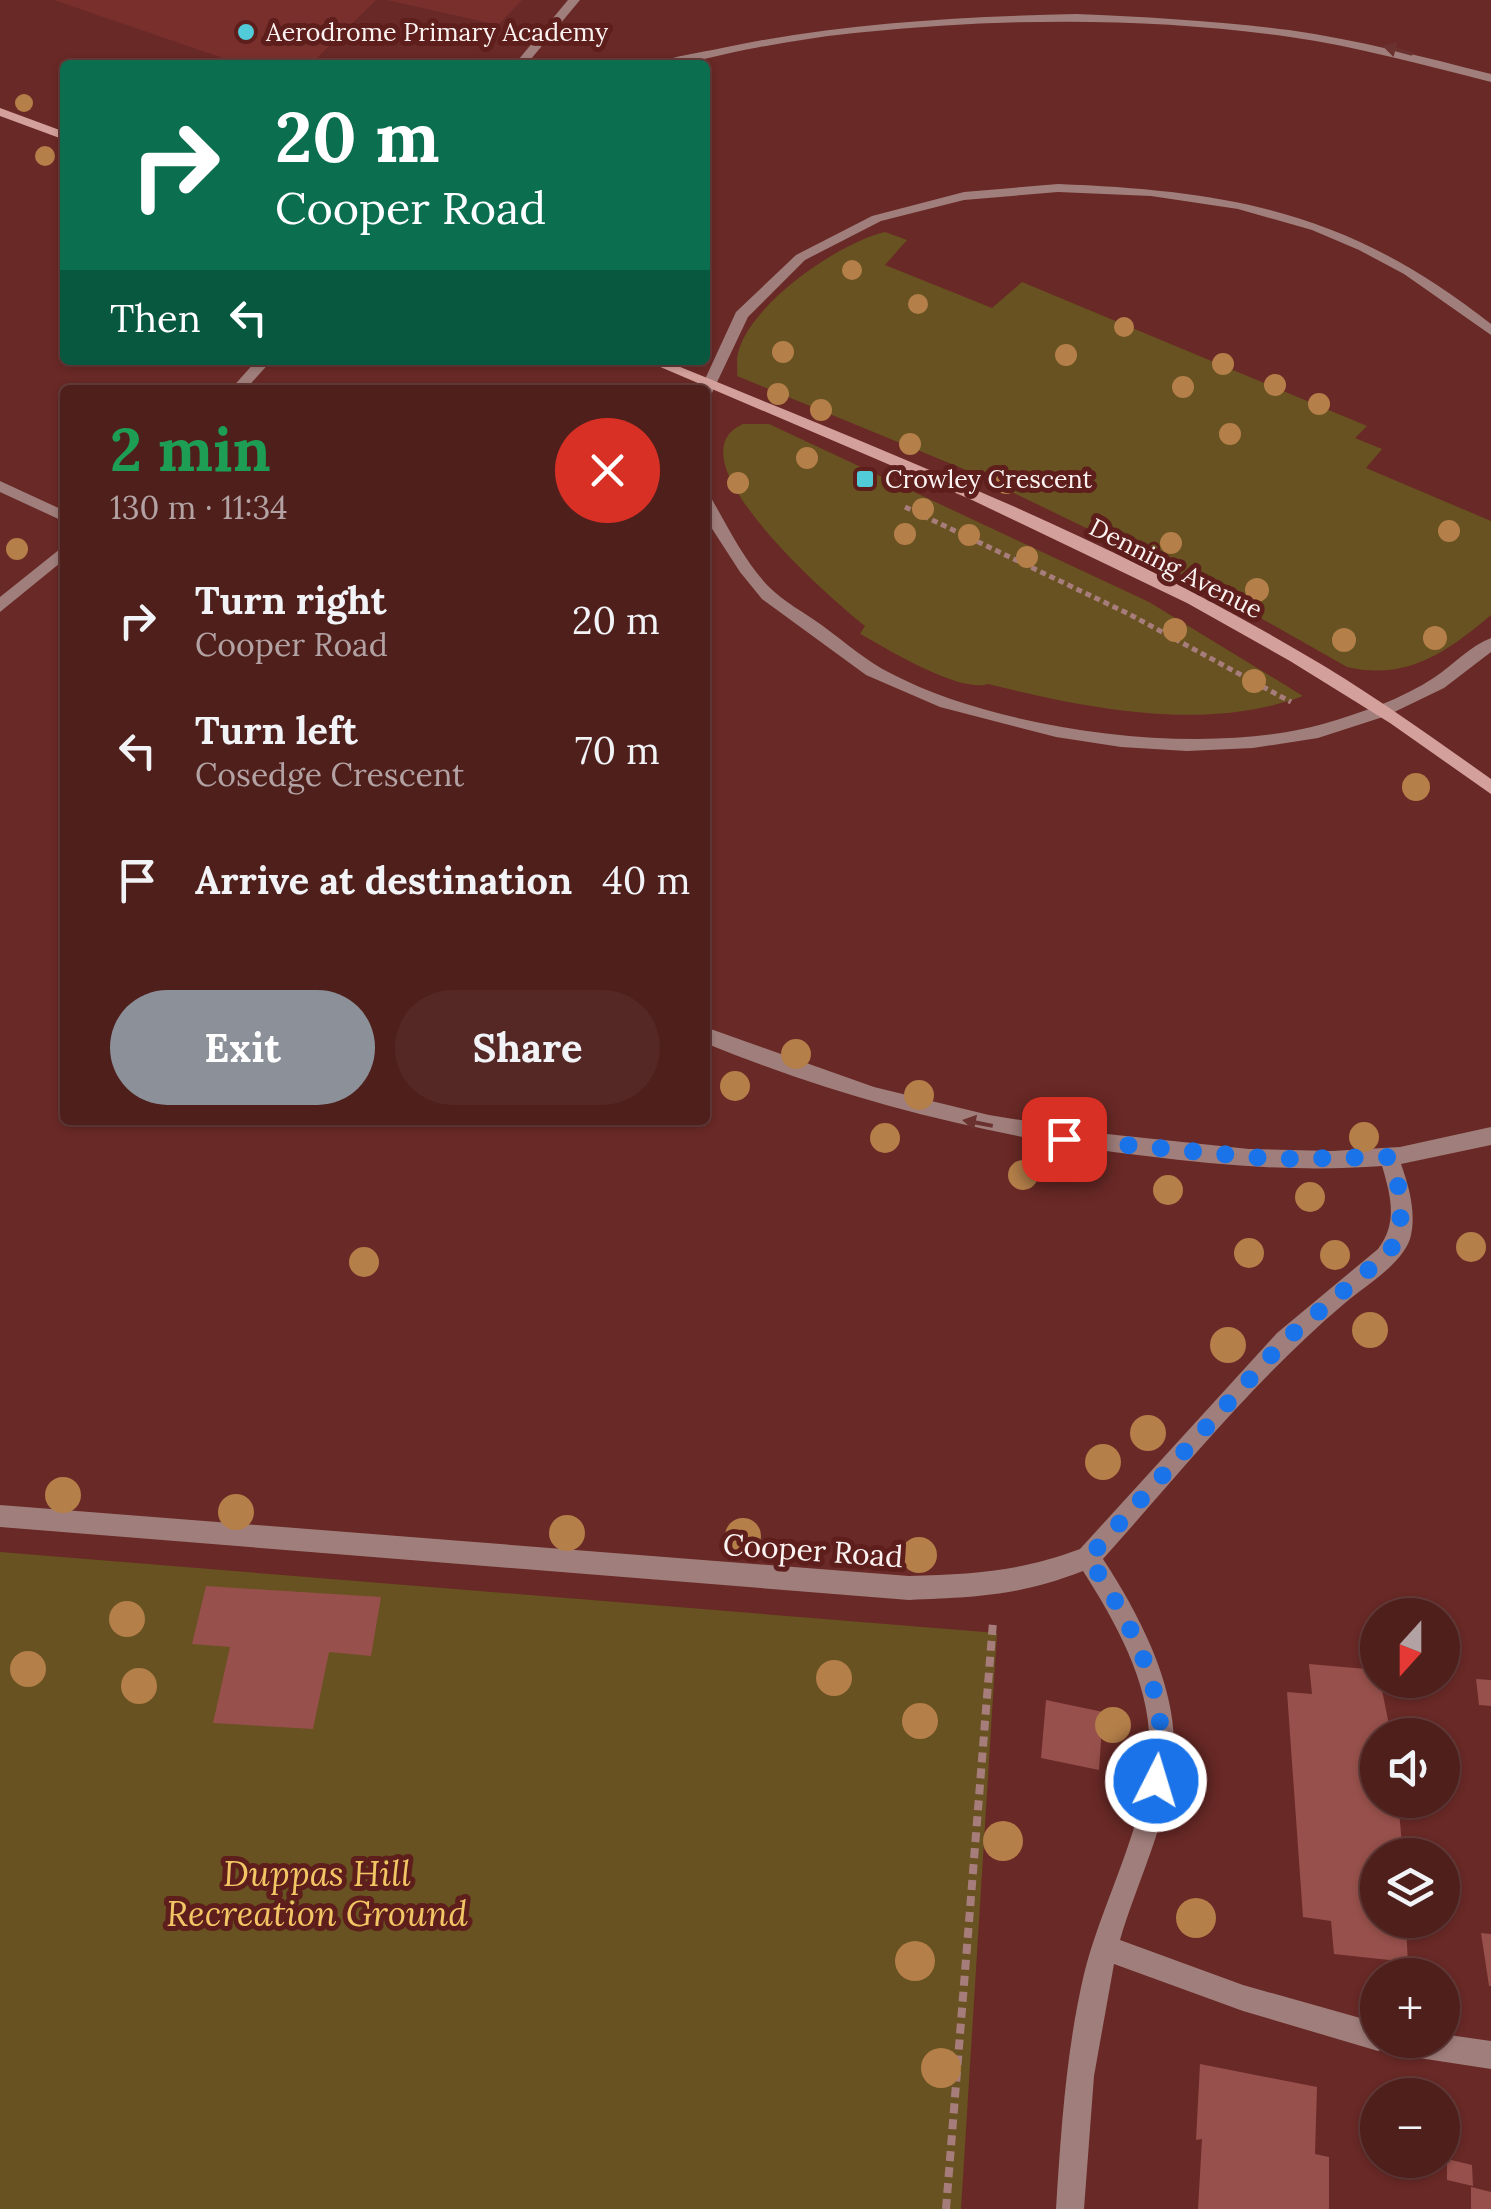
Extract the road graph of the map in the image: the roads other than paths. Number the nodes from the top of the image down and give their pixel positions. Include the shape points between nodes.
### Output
1 (574, 0) edge
2 (524, 60) edge
3 (679, 60) edge
4 (1491, 78) edge
5 (0, 112) edge
6 (60, 134) edge
7 (1491, 331) edge
8 (260, 365) edge
9 (660, 365) edge
10 (242, 385) edge
11 (698, 385) edge
12 (708, 385) edge
13 (710, 391) edge
14 (0, 486) edge
15 (710, 510) edge
16 (60, 515) edge
17 (60, 554) edge
18 (0, 606) edge
19 (1491, 644) edge
20 (1386, 711) junction
21 (1491, 788) edge
22 (710, 1037) edge
23 (1491, 1136) edge
24 (1389, 1157) junction
25 (0, 1516) edge
26 (1088, 1558) junction
27 (1104, 1947) junction
28 (1360, 2031) edge
29 (1460, 2050) edge
30 (1491, 2055) edge
31 (1070, 2209) edge

1 - 2 street
4 -> 3 street via 1371,43 1263,22 1076,6 861,18
5 - 6 main road
7 - 12 street via 1442,291 1316,227 1158,192 1003,191 878,218 796,260 738,314
8 - 10 street
9 - 11 main road, Denning Avenue
13 - 20 main road, Denning Avenue via 871,452 1170,590
14 - 16 street
15 - 20 street via 764,592 874,672 944,703 1054,733 1171,746 1259,742
17 - 18 street
19 - 20 street
20 - 21 main road, Denning Avenue
24 -> 22 street via 1274,1159 1064,1139 858,1094
23 - 24 street
24 - 26 street, Cooper Road via 1401,1195 1400,1237 1285,1340
25 - 26 street, Cooper Road via 890,1587 995,1584
26 - 27 street via 1133,1634 1162,1734 1156,1781
27 - 28 street
27 - 31 street via 1079,2070
29 - 30 street

